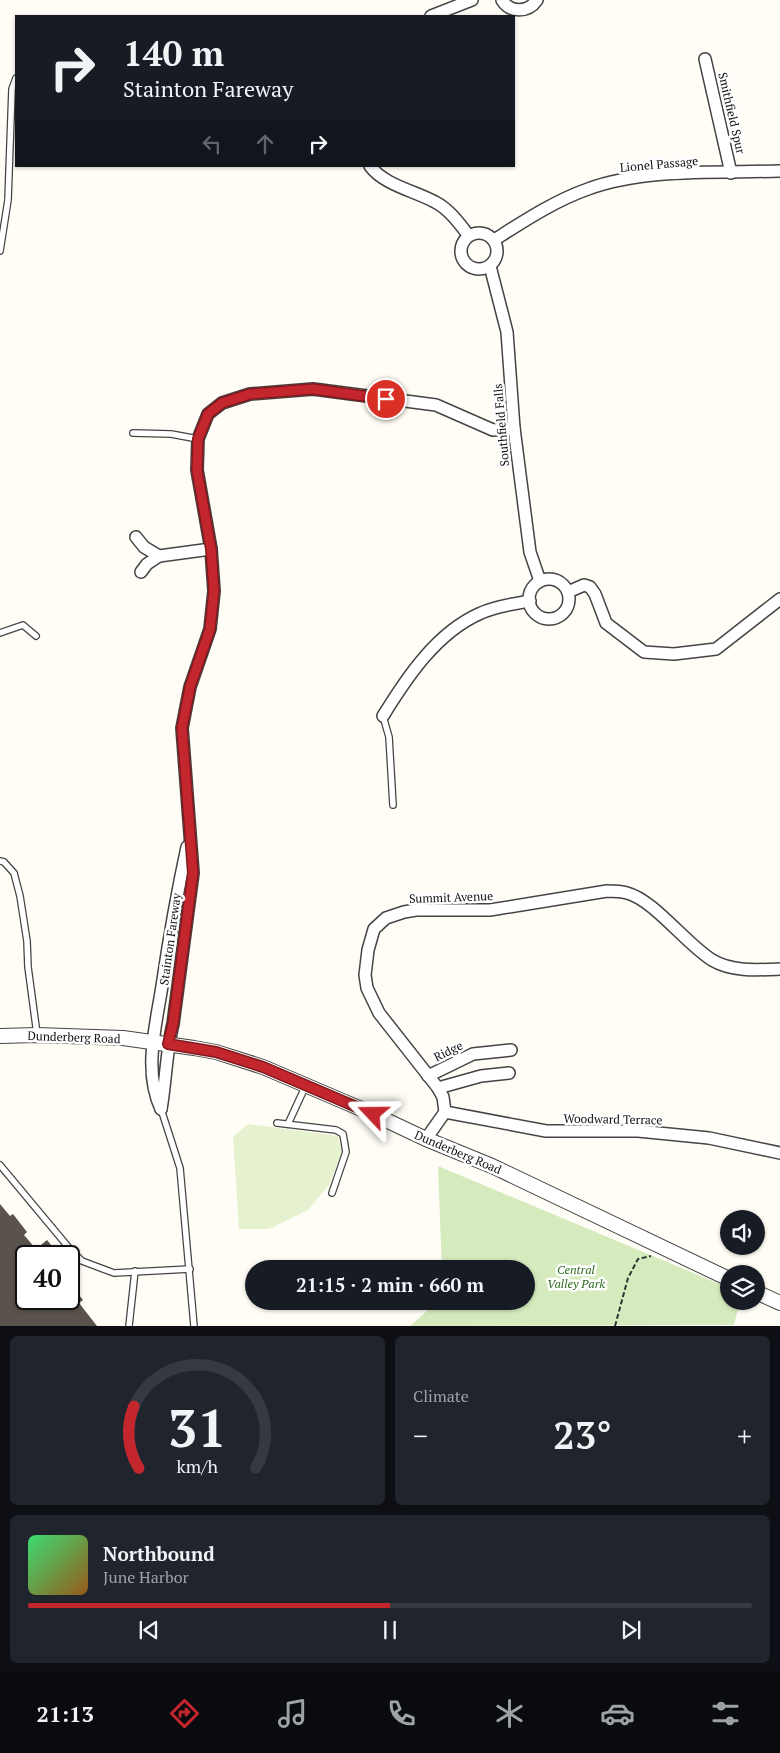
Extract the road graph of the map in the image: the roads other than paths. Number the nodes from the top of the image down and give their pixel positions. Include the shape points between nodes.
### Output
1 (472, 0) edge
2 (502, 0) edge
3 (537, 0) edge
4 (434, 15) edge
5 (705, 59) dead end
6 (15, 81) edge
7 (371, 167) edge
8 (780, 172) edge
9 (732, 173) junction
10 (469, 236) junction
11 (494, 240) junction
12 (0, 251) edge
13 (490, 266) junction
14 (514, 428) junction
15 (133, 433) dead end
16 (198, 439) junction
17 (136, 537) dead end
18 (211, 549) junction
19 (159, 556) junction
20 (141, 572) dead end
21 (540, 581) junction
22 (568, 592) junction
23 (780, 599) edge
24 (530, 601) junction
25 (0, 633) edge
26 (36, 636) dead end
27 (383, 716) joint
28 (393, 805) dead end
29 (190, 838) junction
30 (0, 860) edge
31 (175, 898) junction
32 (190, 901) junction
33 (165, 965) junction
34 (180, 968) junction
35 (780, 969) edge
36 (37, 1035) junction
37 (0, 1036) edge
38 (153, 1042) junction
39 (168, 1044) junction
40 (511, 1050) dead end
41 (509, 1072) dead end
42 (428, 1076) junction
43 (306, 1085) junction
44 (438, 1088) junction
45 (161, 1109) junction
46 (445, 1112) junction
47 (277, 1123) dead end
48 (288, 1124) junction
49 (426, 1140) junction
50 (780, 1153) edge
51 (0, 1165) edge
52 (332, 1193) dead end
53 (190, 1269) junction
54 (134, 1271) junction
55 (720, 1275) edge
56 (765, 1296) edge
57 (780, 1303) edge
58 (129, 1326) edge
59 (194, 1326) edge

1 - 4 street
2 - 3 street via 516,10 529,8
5 - 9 street, Smithfield Spur
6 - 12 lane via 8,200
7 - 10 street via 398,186 437,202
8 - 9 street, Lionel Passage
9 - 11 street, Lionel Passage via 671,174 624,179 588,188 540,211
10 - 11 street via 482,232
10 - 13 street via 461,247 464,261 476,269
11 - 13 street via 498,254
13 - 14 street, Southfield Falls via 507,332
14 - 16 street, Stainton Fareway via 493,430 436,405 313,389 250,394 222,403 208,414
14 - 21 street, Southfield Falls via 530,552
15 - 16 lane
16 - 18 street, Stainton Fareway via 197,470
17 - 19 street via 144,547
18 - 19 street
18 - 29 street, Stainton Fareway via 214,591 210,629 190,687 182,728
19 - 20 street
21 - 22 street via 556,581
21 - 24 street via 532,590
22 - 23 street via 584,585 590,587 606,623 644,652 674,654 716,649
22 - 24 street via 567,608 555,618 538,616
24 - 27 street via 482,612 454,629 425,656
25 - 26 lane via 23,625
27 - 28 lane via 389,738
29 - 31 street, Stainton Fareway
29 - 32 street, Stainton Fareway via 193,873
30 - 36 lane via 14,873 20,896
31 - 32 street
31 - 33 street, Stainton Fareway
32 - 34 street, Stainton Fareway
33 - 34 street
33 - 38 street, Stainton Fareway
34 - 39 street, Stainton Fareway
35 - 42 street, Summit Avenue via 733,968 713,960 645,902 617,891 490,910 404,912 386,918 374,929 365,975 367,988 379,1013
36 - 37 street, Dunderberg Road
36 - 38 street, Dunderberg Road
38 - 39 street, Dunderberg Road
38 - 45 street, Stainton Fareway via 154,1096
39 - 43 street, Dunderberg Road via 216,1052
39 - 45 street, Stainton Fareway
40 - 42 street, Ridge via 473,1054
41 - 44 street
42 - 44 street, Summit Avenue
43 - 48 lane
43 - 49 street, Dunderberg Road
44 - 46 street, Summit Avenue
45 - 53 lane via 180,1168
46 - 49 street
46 - 50 street, Woodward Terrace via 546,1131 646,1131 709,1138
47 - 48 lane
48 - 52 lane via 336,1130 343,1134 346,1152
49 - 55 street, Dunderberg Road via 492,1166
51 - 54 lane via 82,1262 114,1272
53 - 54 lane
53 - 59 lane
54 - 58 lane
56 - 57 street

